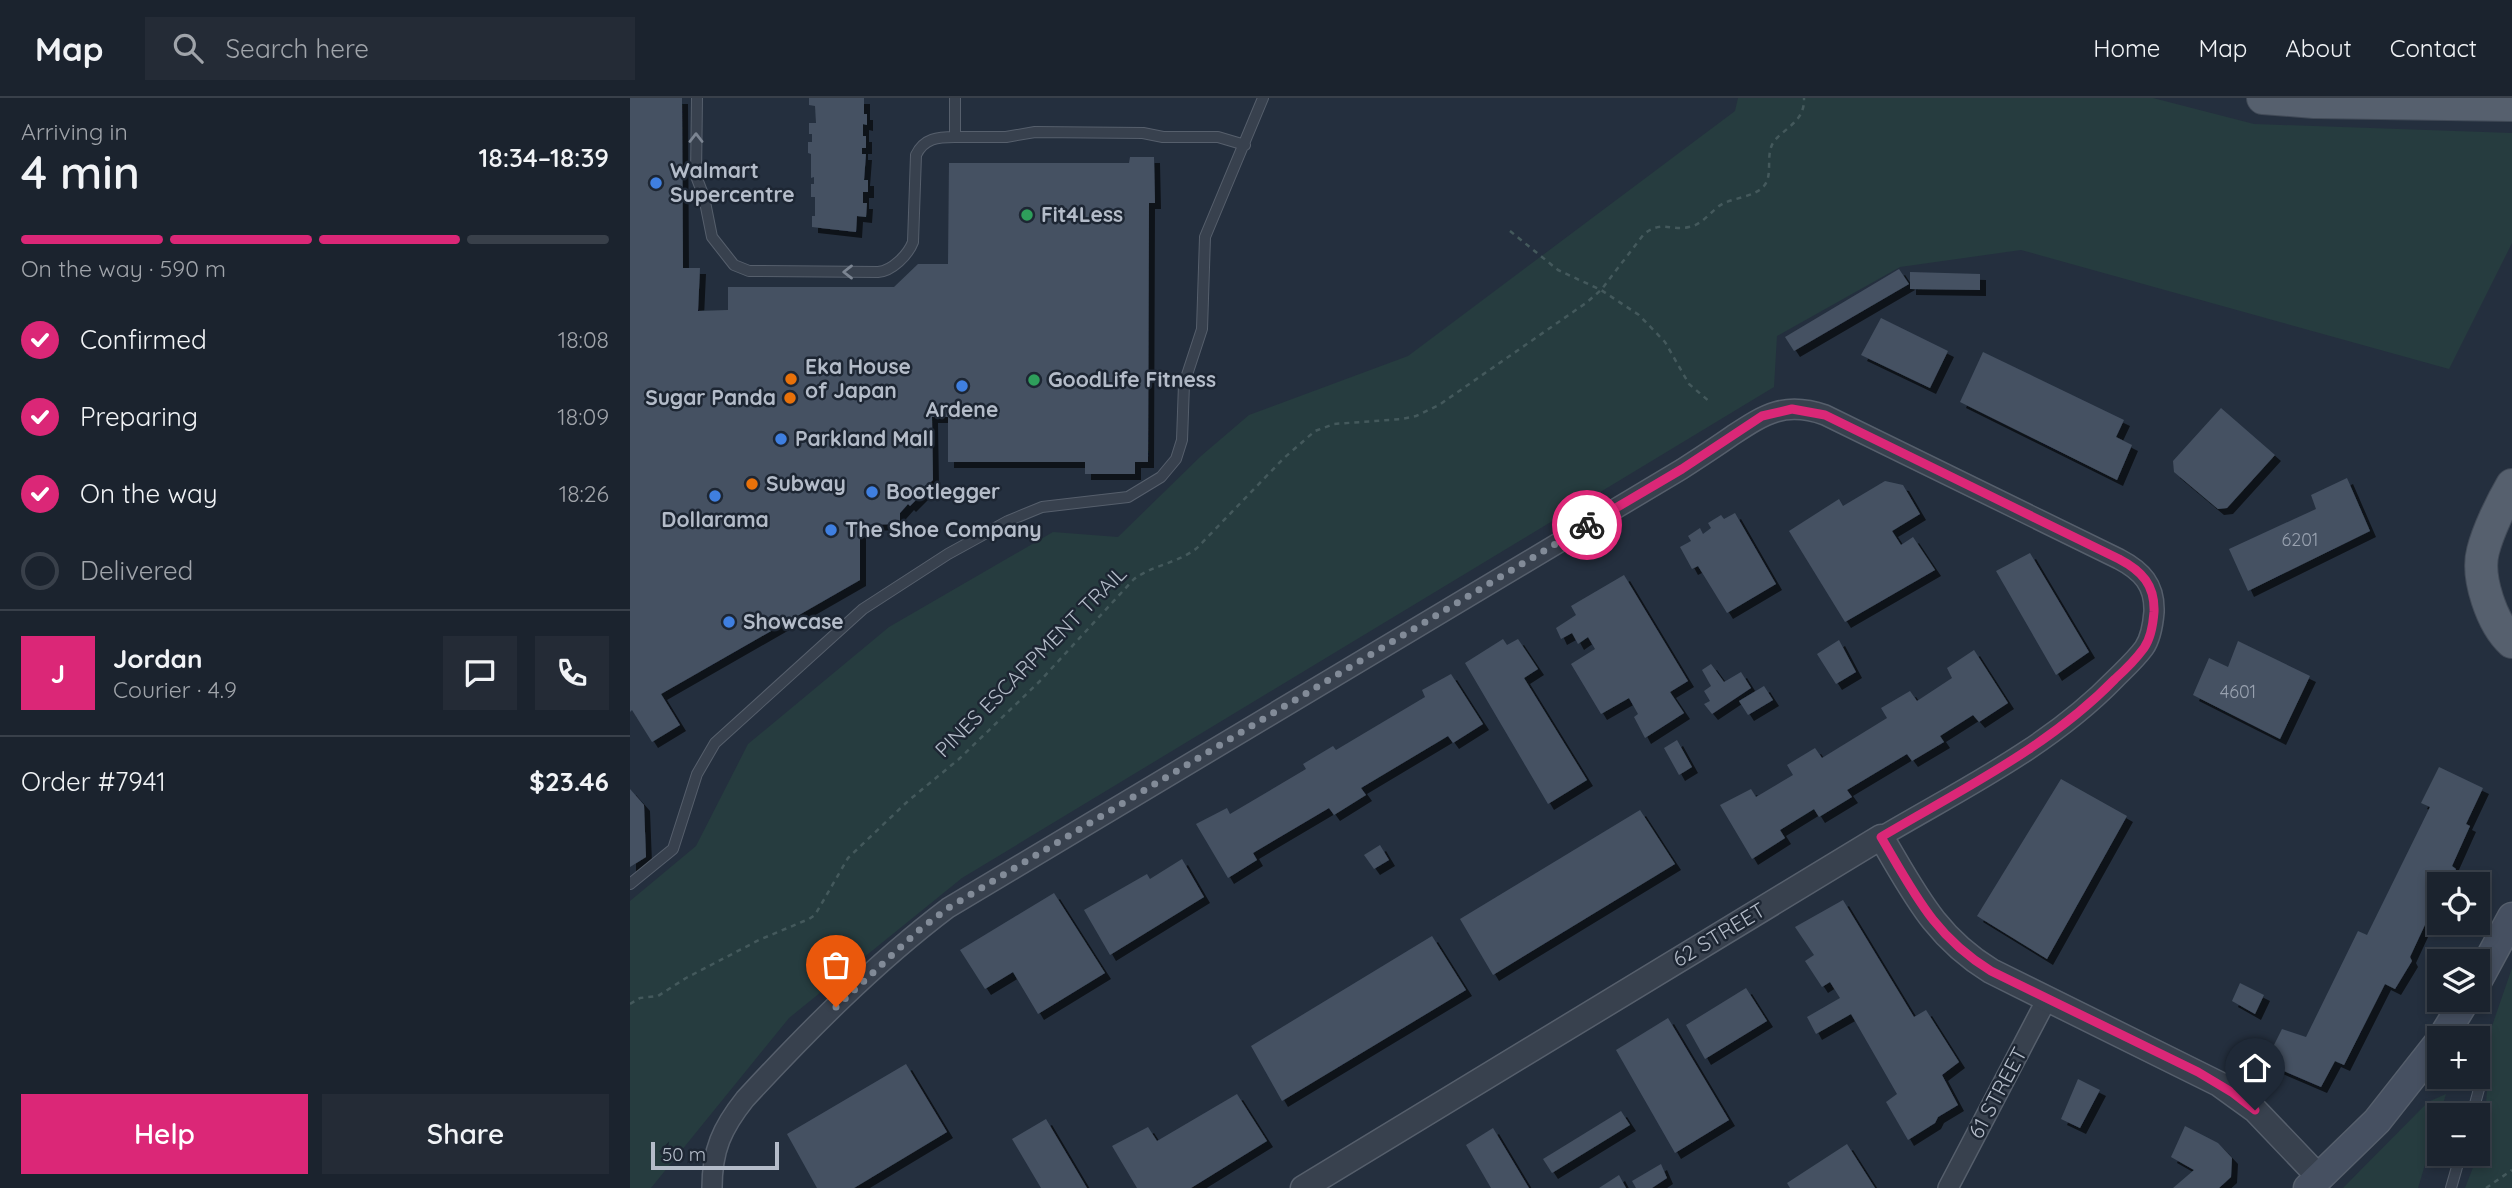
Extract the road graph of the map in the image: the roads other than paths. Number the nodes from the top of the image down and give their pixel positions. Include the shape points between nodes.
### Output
1 (697, 98) edge
2 (955, 98) edge
3 (1263, 98) edge
4 (2263, 98) edge
5 (2512, 105) edge
6 (955, 137) junction
7 (1245, 145) junction
8 (2512, 485) edge
9 (2512, 642) edge
10 (1881, 837) junction
11 (630, 884) edge
12 (2512, 917) edge
13 (2490, 958) edge
14 (2047, 999) junction
15 (2427, 1059) edge
16 (2457, 1166) edge
17 (712, 1182) edge
18 (2314, 1182) edge
19 (1303, 1188) edge
20 (1948, 1188) edge
21 (2451, 1188) edge

6 -> 1 lane via 932,139 916,155 914,236 909,251 884,271 741,270 712,237 696,176
2 - 6 lane
3 - 7 lane
4 - 5 main road
6 - 7 lane via 1143,133 1218,137
7 - 11 lane via 1205,236 1202,329 1184,384 1182,440 1161,477 1128,497 1042,507 1008,521 863,609 715,743 696,774 673,849
8 - 9 main road via 2482,552 2491,610
10 - 14 street via 1945,936 1973,960
10 - 17 street, 62 STREET via 2043,741 2083,710 2144,647 2153,622 2151,585 2133,567 1825,415 1792,409 1762,416 1682,469 948,908 870,974 744,1099 726,1122 713,1159
10 - 19 street, 62 STREET
12 - 13 main road
14 - 18 street via 2226,1088 2255,1110
14 - 20 street, 61 STREET
15 - 18 main road via 2376,1121
16 - 21 lane

